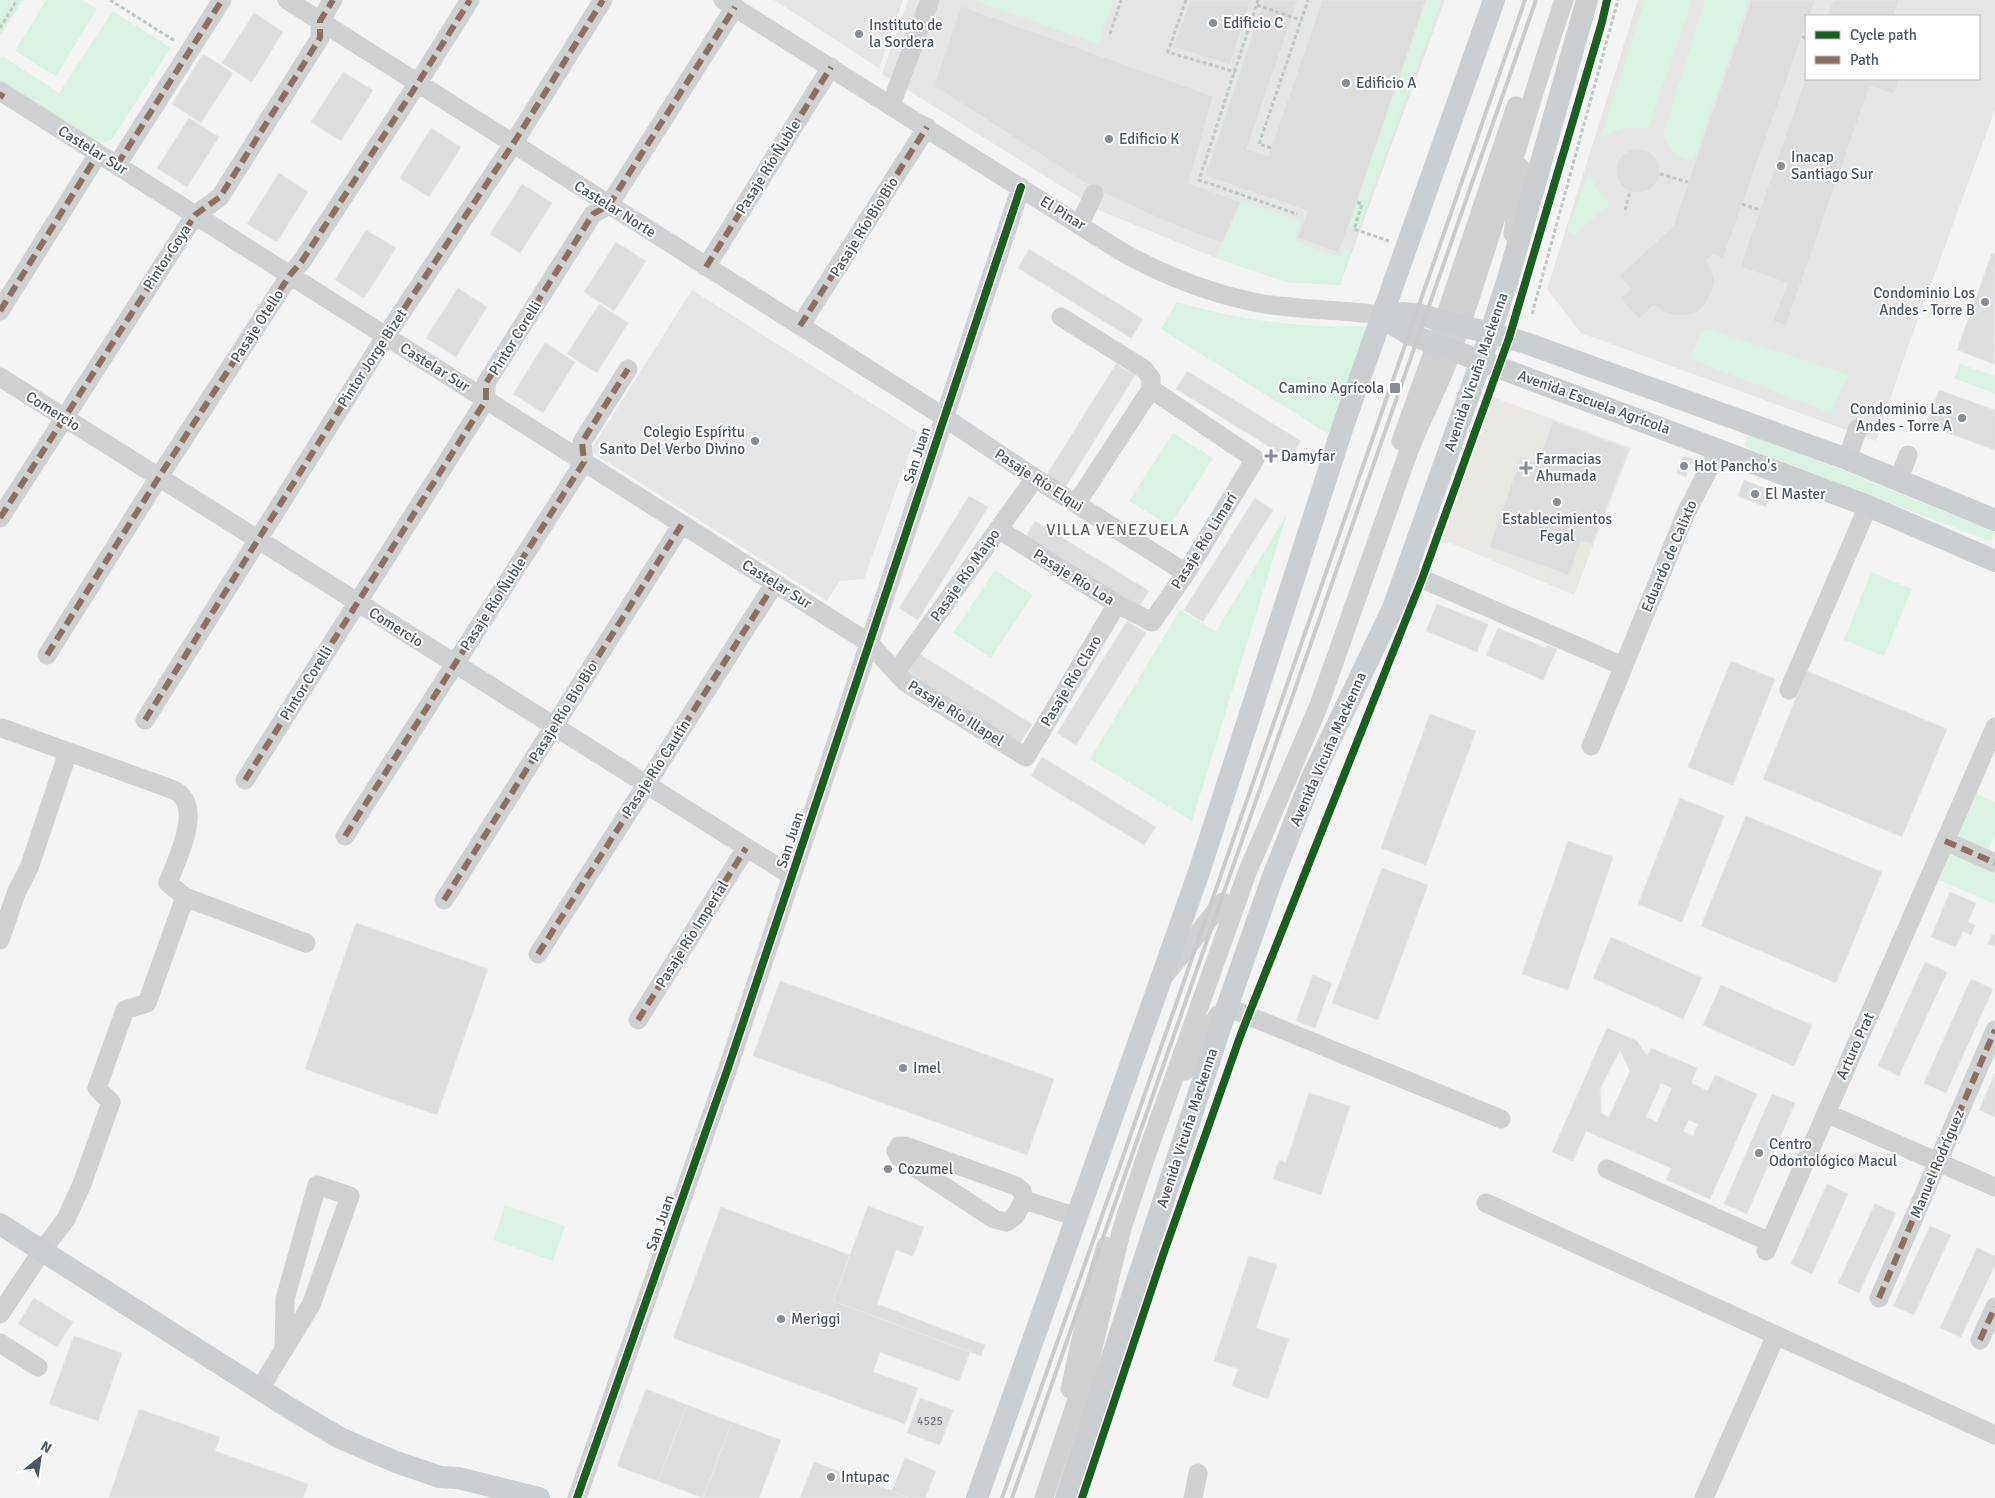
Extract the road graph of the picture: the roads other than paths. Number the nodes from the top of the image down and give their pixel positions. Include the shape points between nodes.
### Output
1 (222, 0) edge
2 (287, 0) edge
3 (332, 0) edge
4 (470, 0) edge
5 (603, 0) edge
6 (930, 0) edge
7 (1494, 0) edge
8 (1551, 0) edge
9 (1564, 0) edge
10 (1587, 0) edge
11 (729, 4) edge
12 (320, 21) junction
13 (831, 67) junction
14 (418, 83) junction
15 (1535, 85) junction
16 (1, 94) edge
17 (892, 105) junction
18 (927, 128) junction
19 (513, 144) junction
20 (98, 154) junction
21 (117, 166) junction
22 (1021, 187) junction
23 (1094, 194) dead end
24 (609, 205) junction
25 (195, 215) junction
26 (1080, 224) junction
27 (706, 267) junction
28 (290, 275) junction
29 (1508, 279) junction
30 (0, 311) edge
31 (1382, 315) junction
32 (1061, 317) dead end
33 (1453, 323) junction
34 (800, 326) junction
35 (1490, 332) junction
36 (385, 336) junction
37 (1444, 347) junction
38 (1481, 361) junction
39 (628, 369) dead end
40 (0, 378) edge
41 (1151, 389) junction
42 (486, 400) junction
43 (944, 417) junction
44 (64, 418) junction
45 (1743, 420) junction
46 (1858, 428) dead end
47 (1719, 449) junction
48 (1908, 455) dead end
49 (1847, 459) junction
50 (584, 462) junction
51 (159, 477) junction
52 (1035, 478) junction
53 (1898, 479) junction
54 (1076, 504) junction
55 (1868, 506) junction
56 (0, 518) edge
57 (1995, 520) edge
58 (682, 524) junction
59 (998, 529) junction
60 (258, 540) junction
61 (1995, 543) edge
62 (1966, 547) junction
63 (1995, 561) edge
64 (1406, 572) junction
65 (1186, 573) junction
66 (775, 583) junction
67 (357, 603) junction
68 (1117, 604) junction
69 (1152, 622) joint
70 (869, 643) junction
71 (48, 655) dead end
72 (455, 664) junction
73 (1623, 666) junction
74 (896, 672) junction
75 (1789, 690) dead end
76 (145, 720) dead end
77 (554, 726) junction
78 (1995, 727) edge
79 (2, 728) dead end
80 (1591, 746) dead end
81 (68, 752) junction
82 (1026, 757) joint
83 (245, 780) dead end
84 (646, 785) junction
85 (346, 836) dead end
86 (1944, 841) junction
87 (746, 848) junction
88 (1995, 864) edge
89 (792, 876) junction
90 (185, 897) junction
91 (444, 900) dead end
92 (1223, 902) junction
93 (0, 940) edge
94 (306, 943) dead end
95 (538, 954) dead end
96 (1161, 980) junction
97 (1235, 984) junction
98 (1227, 1007) junction
99 (638, 1020) dead end
100 (1995, 1030) edge
101 (1163, 1109) junction
102 (1826, 1113) junction
103 (1501, 1120) dead end
104 (1938, 1162) junction
105 (1607, 1169) dead end
106 (1995, 1187) edge
107 (1024, 1200) junction
108 (1486, 1203) dead end
109 (1077, 1217) junction
110 (0, 1224) edge
111 (42, 1251) junction
112 (1879, 1298) dead end
113 (1995, 1307) edge
114 (0, 1314) edge
115 (1776, 1335) junction
116 (1980, 1340) dead end
117 (0, 1343) edge
118 (284, 1350) junction
119 (38, 1367) dead end
120 (259, 1390) junction
121 (1995, 1435) edge
122 (1198, 1474) dead end
123 (440, 1477) junction
124 (476, 1498) edge
125 (539, 1498) edge
126 (577, 1498) edge
127 (978, 1498) edge
128 (1032, 1498) edge
129 (1044, 1498) edge
130 (1066, 1498) edge
131 (1193, 1498) edge
132 (1704, 1498) edge

1 - 21 street
2 - 12 street, Castelar Norte
3 - 12 street, Pintor Goya
4 - 14 street, Pasaje Otello
5 - 19 street, Pintor Jorge Bizet
6 - 17 street
7 - 31 main road
8 - 33 street
9 - 15 street
10 - 29 main road, Avenida Vicuña Mackenna
11 - 13 street, El Pinar
11 - 24 street, Pintor Corelli
12 - 14 street, Castelar Norte
12 - 25 street, Pintor Goya via 320,38 220,197
13 - 17 street, El Pinar
13 - 27 street, Pasaje Río Ñuble
14 - 19 street, Castelar Norte
14 - 28 street, Pasaje Otello
15 - 29 street via 1518,186
15 - 33 street via 1495,221
16 - 20 street, Castelar Sur
17 - 18 street, El Pinar
18 - 22 street, El Pinar
18 - 34 street, Pasaje Río Bio Bio
19 - 24 street, Castelar Norte
19 - 36 street, Pintor Jorge Bizet
20 - 21 street, Castelar Sur
20 - 30 street
21 - 25 street, Castelar Sur
22 - 26 street, El Pinar
22 - 43 street, San Juan
23 - 26 street
24 - 27 street, Castelar Norte
24 - 42 street, Pintor Corelli via 593,214 486,383
25 - 28 street, Castelar Sur
25 - 44 street, Pintor Goya
26 - 31 street, El Pinar via 1143,263 1202,288 1266,304
27 - 34 street, Castelar Norte
28 - 36 street, Castelar Sur
28 - 51 street, Pasaje Otello
29 - 35 main road, Avenida Vicuña Mackenna
31 - 33 main road via 1403,313
31 - 37 main road, Avenida Escuela Agrícola via 1400,329
31 - 96 main road
32 - 41 street via 1144,369 1151,378
33 - 35 main road
33 - 37 street
34 - 43 street, Castelar Norte
35 - 38 main road, Avenida Vicuña Mackenna
35 - 45 main road
36 - 42 street, Castelar Sur
36 - 60 street, Pintor Jorge Bizet
37 - 38 main road, Avenida Escuela Agrícola
37 - 92 street via 1287,758
37 - 101 street via 1436,394 1416,432 1319,704 1246,873
38 - 47 main road, Avenida Escuela Agrícola
38 - 64 main road, Avenida Vicuña Mackenna
39 - 50 street via 582,442
40 - 44 street, Comercio
41 - 54 street
41 - 65 street, Pasaje Río Limarí via 1255,459
42 - 50 street, Castelar Sur
42 - 67 street, Pintor Corelli
43 - 52 street, Pasaje Río Elqui
43 - 70 street, San Juan
44 - 51 street, Comercio
44 - 56 street, Pintor Goya
45 - 47 main road
45 - 49 main road
46 - 49 street
47 - 55 main road, Avenida Escuela Agrícola
47 - 73 street, Eduardo de Calixto via 1686,513
48 - 53 street
49 - 53 main road
50 - 58 street, Castelar Sur
50 - 72 street, Pasaje Río Ñuble
51 - 60 street, Comercio
51 - 71 street, Pasaje Otello
52 - 54 street, Pasaje Río Elqui
52 - 59 street, Pasaje Río Maipo
53 - 57 main road
54 - 65 street, Pasaje Río Elqui
55 - 62 main road, Avenida Escuela Agrícola
55 - 75 street
58 - 66 street, Castelar Sur
58 - 77 street, Pasaje Río Bio Bio
59 - 68 street, Pasaje Río Loa
59 - 74 street, Pasaje Río Maipo
60 - 67 street, Comercio
60 - 76 street, Pintor Jorge Bizet
61 - 62 main road
62 - 63 main road, Avenida Escuela Agrícola
64 - 73 street
64 - 97 main road, Avenida Vicuña Mackenna via 1393,608 1308,788
65 - 69 street, Pasaje Río Limarí
66 - 70 street, Castelar Sur
66 - 84 street, Pasaje Río Cautín
67 - 72 street, Comercio
67 - 83 street, Pintor Corelli
68 - 69 street, Pasaje Río Loa
68 - 82 street, Pasaje Río Claro
70 - 74 street, Pasaje Río Illapel
70 - 89 street, San Juan
72 - 77 street, Comercio
72 - 85 street, Pasaje Río Ñuble
73 - 80 street, Eduardo de Calixto
74 - 82 street, Pasaje Río Illapel via 905,682
77 - 84 street, Comercio
77 - 91 street, Pasaje Río Bio Bio
78 - 86 street, Arturo Prat
79 - 81 street
81 - 90 street via 180,794 188,806 189,821 168,883
81 - 93 street via 29,868 17,891
84 - 87 street, Comercio
84 - 95 street, Pasaje Río Cautín
86 - 88 street
86 - 102 street, Arturo Prat
87 - 89 street, Comercio
87 - 99 street, Pasaje Río Imperial
89 - 126 street, San Juan
90 - 94 street
90 - 111 street via 147,1003 125,1010 97,1088 111,1102 82,1184 66,1218
92 - 96 street
92 - 128 street via 1096,1278 1072,1380
96 - 109 main road
97 - 98 main road, Avenida Vicuña Mackenna
97 - 101 street
98 - 103 street
98 - 130 main road, Avenida Vicuña Mackenna
100 - 104 street, Manuel Rodríguez
101 - 129 street via 1122,1228 1090,1364
102 - 104 street
102 - 105 street, Arturo Prat via 1768,1246
104 - 106 street
104 - 112 street, Manuel Rodríguez
107 - 107 street via 1015,1216 1007,1222 994,1219 896,1151 899,1146 904,1146 1016,1186 1022,1191
107 - 109 street
108 - 115 street
109 - 127 main road
110 - 111 main road
111 - 114 street
111 - 120 main road
113 - 116 street
115 - 121 street
115 - 132 street
117 - 119 street
118 - 118 street via 311,1306 350,1196 317,1185 285,1299
118 - 120 street
120 - 123 main road via 340,1438
122 - 131 street
123 - 124 main road
123 - 125 main road via 458,1478

